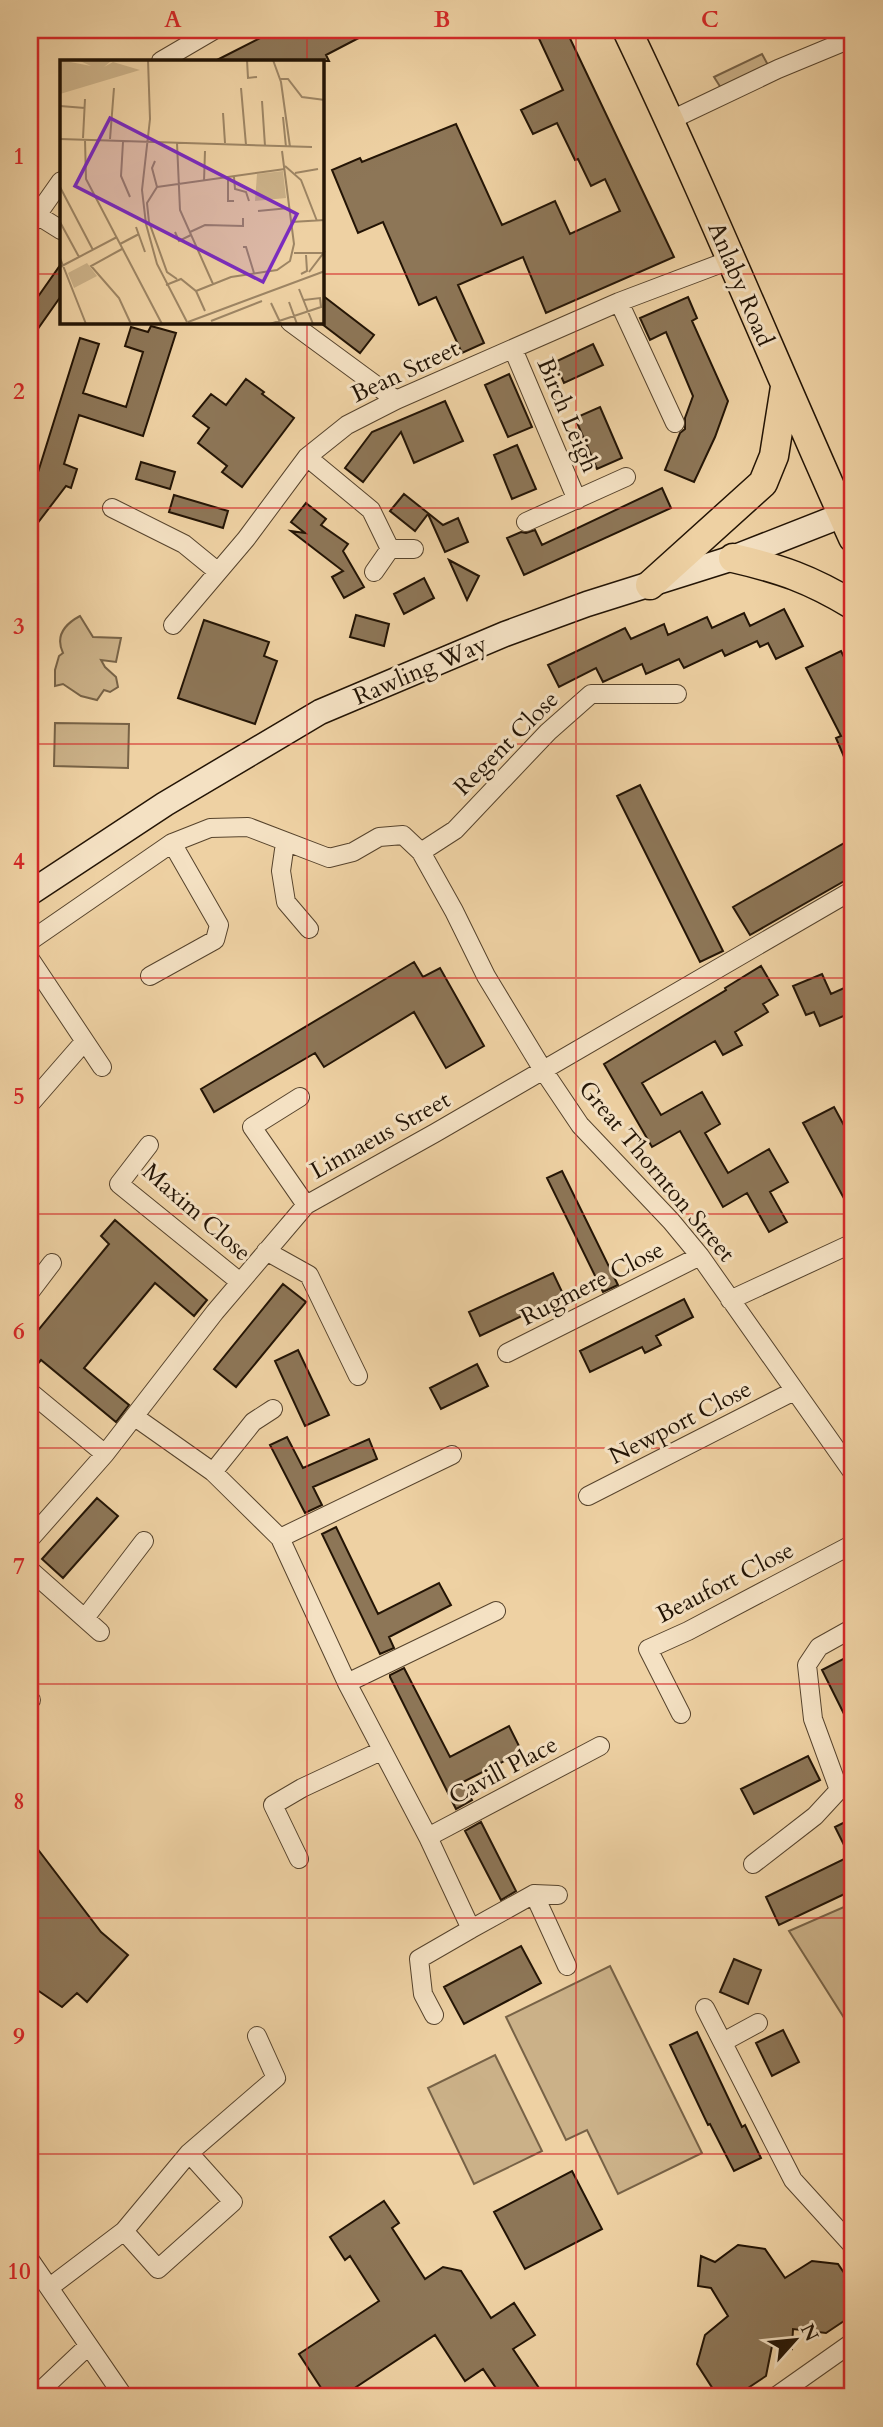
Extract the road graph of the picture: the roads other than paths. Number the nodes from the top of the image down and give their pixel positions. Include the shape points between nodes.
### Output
1 (214, 30) edge
2 (627, 30) edge
3 (853, 38) edge
4 (163, 60) edge
5 (671, 120) junction
6 (60, 182) edge
7 (34, 220) edge
8 (60, 230) edge
9 (730, 260) junction
10 (619, 302) junction
11 (283, 326) edge
12 (513, 349) junction
13 (785, 387) junction
14 (396, 400) junction
15 (675, 423) dead end
16 (307, 457) junction
17 (626, 477) dead end
18 (577, 500) junction
19 (111, 508) dead end
20 (850, 521) edge
21 (526, 522) dead end
22 (390, 549) junction
23 (414, 550) dead end
24 (733, 558) junction
25 (217, 571) junction
26 (374, 572) dead end
27 (650, 585) junction
28 (853, 605) edge
29 (173, 625) dead end
30 (677, 694) dead end
31 (172, 843) junction
32 (285, 843) junction
33 (421, 852) junction
34 (853, 890) edge
35 (30, 893) edge
36 (309, 929) dead end
37 (30, 941) edge
38 (30, 959) edge
39 (150, 976) dead end
40 (83, 1042) junction
41 (102, 1067) dead end
42 (543, 1070) junction
43 (300, 1097) dead end
44 (30, 1104) edge
45 (149, 1145) dead end
46 (306, 1205) junction
47 (853, 1243) edge
48 (266, 1251) junction
49 (699, 1256) junction
50 (52, 1263) dead end
51 (240, 1282) junction
52 (30, 1292) edge
53 (730, 1300) junction
54 (507, 1353) dead end
55 (359, 1376) dead end
56 (794, 1391) junction
57 (30, 1392) edge
58 (273, 1409) dead end
59 (135, 1417) junction
60 (105, 1454) junction
61 (452, 1455) dead end
62 (213, 1472) junction
63 (853, 1473) edge
64 (588, 1496) dead end
65 (280, 1538) junction
66 (30, 1539) edge
67 (144, 1541) dead end
68 (853, 1544) edge
69 (30, 1570) edge
70 (496, 1611) dead end
71 (85, 1618) junction
72 (853, 1628) edge
73 (100, 1632) dead end
74 (347, 1683) junction
75 (681, 1714) dead end
76 (600, 1746) dead end
77 (381, 1751) junction
78 (835, 1775) junction
79 (853, 1781) edge
80 (428, 1838) junction
81 (299, 1859) dead end
82 (753, 1864) dead end
83 (534, 1894) junction
84 (558, 1895) dead end
85 (471, 1929) junction
86 (567, 1966) dead end
87 (705, 2008) dead end
88 (435, 2015) dead end
89 (758, 2023) dead end
90 (257, 2036) dead end
91 (723, 2042) junction
92 (189, 2153) junction
93 (124, 2231) junction
94 (853, 2246) edge
95 (30, 2260) edge
96 (50, 2287) junction
97 (853, 2342) edge
98 (88, 2346) junction
99 (34, 2397) edge
100 (124, 2397) edge
101 (775, 2397) edge

1 - 4 street
2 - 5 main road, Anlaby Road
3 - 5 street
5 - 9 main road, Anlaby Road
6 - 7 street
7 - 8 street
9 - 10 street, Bean Street
9 - 13 main road, Anlaby Road
10 - 12 street, Bean Street
10 - 15 street
11 - 14 street
12 - 14 street, Bean Street
12 - 18 street, Birch Leigh
13 - 20 main road, Anlaby Road
13 - 27 main road via 774,456 763,482
14 - 16 street, Bean Street via 347,425
16 - 22 street via 371,510
16 - 25 street, Bean Street
17 - 18 street, Birch Leigh
18 - 21 street, Birch Leigh
19 - 25 street via 184,544
20 - 24 street, Rawling Way
22 - 23 street
22 - 26 street
24 - 27 street, Rawling Way
24 - 28 main road via 781,569
25 - 29 street, Bean Street
27 - 35 street, Rawling Way via 505,634 320,712 165,804
30 - 33 street, Regent Close via 591,694 548,732 455,830
31 - 32 street via 210,828 248,827
31 - 37 street
31 - 39 street via 219,925 215,940
32 - 33 street via 329,858 353,852 379,837 403,835
32 - 36 street via 281,871 286,902
33 - 42 street, Great Thornton Street via 486,976
34 - 42 street, Linnaeus Street
38 - 40 street
40 - 41 street
40 - 44 street
42 - 46 street, Linnaeus Street
42 - 49 street, Great Thornton Street via 580,1125
43 - 46 street via 252,1127
45 - 51 street, Maxim Close via 119,1184
46 - 48 street, Linnaeus Street
47 - 53 street
48 - 51 street, Linnaeus Street
48 - 55 street via 309,1275
49 - 53 street, Great Thornton Street
49 - 54 street, Rugmere Close
50 - 52 street
51 - 59 street, Linnaeus Street
53 - 56 street, Great Thornton Street
56 - 63 street, Great Thornton Street
56 - 64 street, Newport Close
57 - 60 street
58 - 62 street via 253,1422
59 - 60 street, Linnaeus Street
59 - 62 street
60 - 66 street, Linnaeus Street
61 - 65 street
62 - 65 street
65 - 74 street
67 - 71 street
68 - 75 street, Beaufort Close via 648,1649
69 - 71 street
70 - 74 street
71 - 73 street
72 - 78 street via 819,1647 807,1665 813,1719
74 - 77 street
76 - 80 street, Cavill Place
77 - 80 street
77 - 81 street via 273,1805
78 - 79 street
78 - 82 street via 839,1790 815,1816
80 - 85 street
83 - 84 street
83 - 85 street
83 - 86 street
85 - 88 street via 419,1959 423,1994
87 - 91 street
89 - 91 street
90 - 92 street via 276,2078
91 - 94 street via 793,2180
92 - 93 street
92 - 93 street via 233,2202 158,2269
93 - 96 street
95 - 96 street
96 - 98 street
97 - 101 street
98 - 99 street
98 - 100 street

